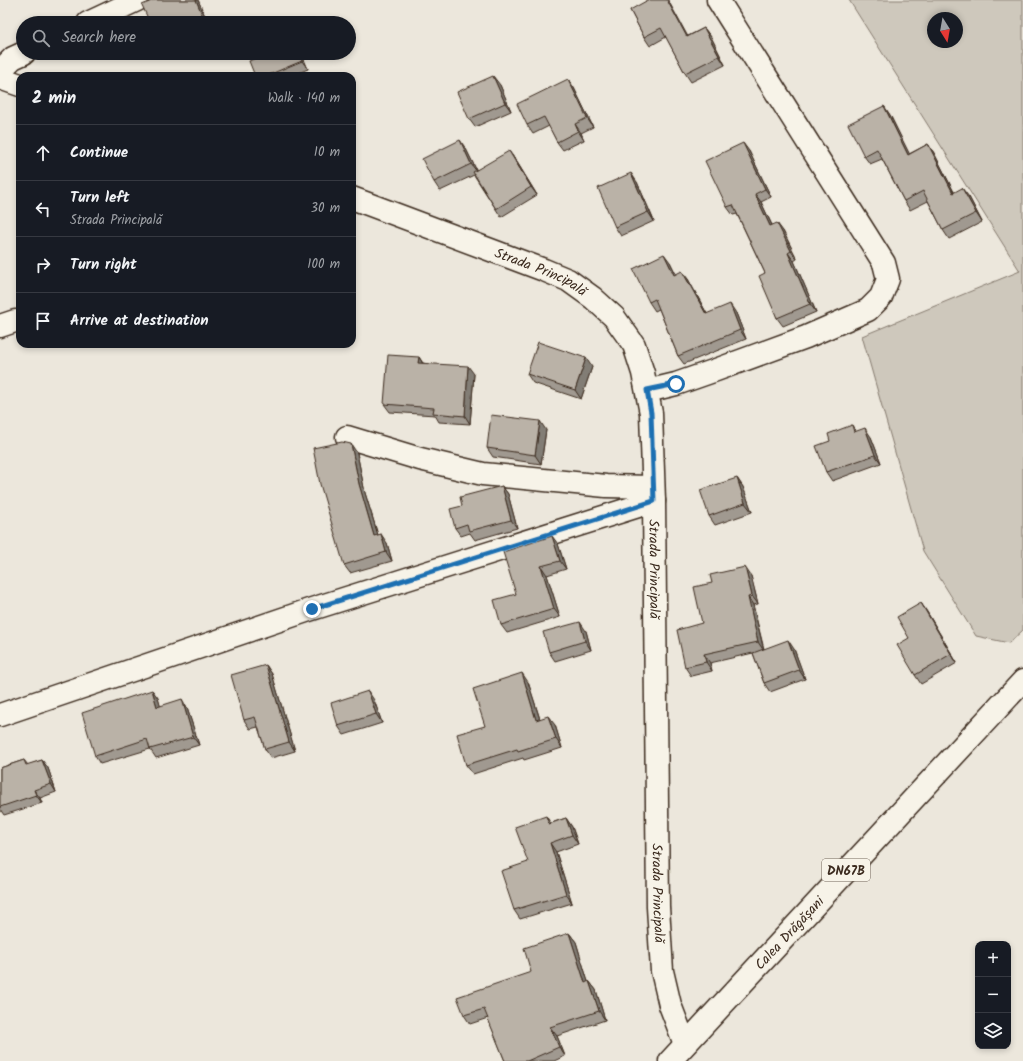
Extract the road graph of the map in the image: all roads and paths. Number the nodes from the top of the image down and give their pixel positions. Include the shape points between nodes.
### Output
1 (137, 0) edge
2 (718, 0) edge
3 (103, 16) edge
4 (16, 57) edge
5 (0, 71) edge
6 (0, 78) edge
7 (16, 84) edge
8 (356, 200) edge
9 (647, 390) junction
10 (347, 437) dead end
11 (654, 494) junction
12 (1023, 681) edge
13 (0, 715) edge
14 (686, 1044) junction
15 (670, 1061) edge

1 - 3 street
2 - 9 street via 884,263 888,279 882,297 868,310 806,337 716,370 676,384
4 - 5 street
6 - 7 street
8 - 9 street, Strada Principală via 568,280 614,317 634,345
9 - 11 street, Strada Principală via 651,413
10 - 11 street via 420,459 483,474 606,486
11 - 13 street
11 - 14 street, Strada Principală via 658,907 662,971 670,1005
12 - 14 street, Calea Drăgășani / DN67B
14 - 15 street, Calea Drăgășani / DN67B

